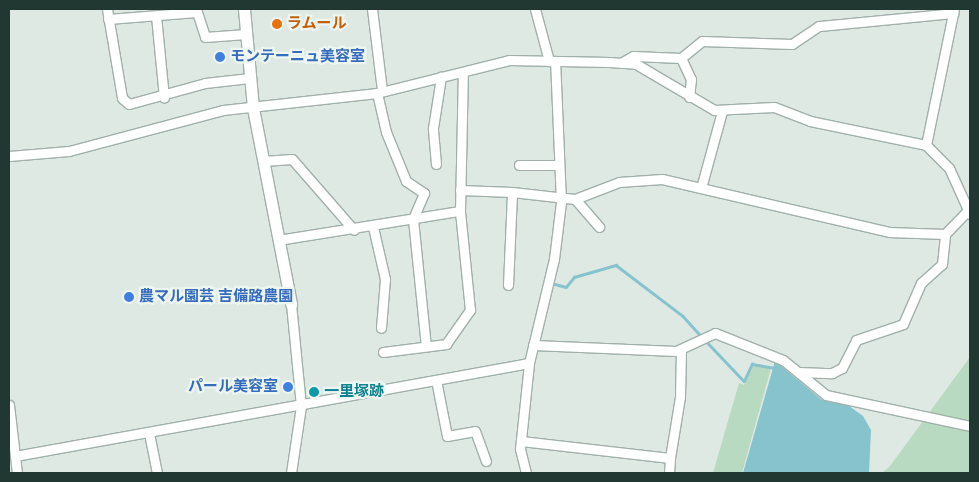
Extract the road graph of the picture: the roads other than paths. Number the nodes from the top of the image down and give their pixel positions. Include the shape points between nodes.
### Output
1 (106, 9) edge
2 (244, 9) edge
3 (372, 9) edge
4 (535, 9) edge
5 (954, 11) edge
6 (156, 16) junction
7 (108, 19) junction
8 (246, 34) junction
9 (681, 58) junction
10 (552, 61) junction
11 (620, 63) junction
12 (463, 72) junction
13 (441, 77) junction
14 (250, 78) junction
15 (379, 92) junction
16 (689, 97) junction
17 (164, 98) junction
18 (253, 108) junction
19 (722, 111) junction
20 (926, 145) junction
21 (9, 156) edge
22 (263, 161) junction
23 (436, 164) dead end
24 (519, 165) dead end
25 (559, 165) junction
26 (701, 188) junction
27 (460, 190) junction
28 (512, 192) junction
29 (560, 196) junction
30 (575, 199) junction
31 (460, 210) junction
32 (969, 212) edge
33 (413, 219) junction
34 (373, 227) junction
35 (598, 227) dead end
36 (354, 230) junction
37 (945, 234) junction
38 (278, 240) junction
39 (508, 285) dead end
40 (291, 304) joint
41 (381, 328) dead end
42 (533, 345) junction
43 (426, 346) junction
44 (680, 351) junction
45 (383, 352) dead end
46 (529, 363) junction
47 (798, 372) junction
48 (436, 380) junction
49 (9, 405) edge
50 (300, 406) junction
51 (970, 426) edge
52 (149, 433) junction
53 (521, 441) junction
54 (15, 456) junction
55 (670, 458) junction
56 (486, 461) dead end
57 (17, 473) edge
58 (157, 473) edge
59 (292, 473) edge
60 (526, 473) edge
61 (669, 473) edge

1 - 7 street
2 - 8 street
3 - 15 street
4 - 10 street
5 - 9 street via 818,26 792,44 702,41 692,45
5 - 20 street
6 - 7 street
6 - 8 street via 198,12 204,37
6 - 17 street
7 - 17 street via 122,98 129,104
8 - 14 street
9 - 11 street via 633,56
9 - 16 street via 691,79
10 - 11 street
10 - 12 street via 509,60
10 - 25 street
11 - 16 street via 636,64
12 - 13 street
12 - 27 street
13 - 15 street
13 - 23 street via 433,128
14 - 17 street via 205,83
14 - 18 street
15 - 18 street
15 - 33 street via 386,132 406,181 424,194
16 - 19 street
18 - 21 street via 213,112 54,154
18 - 22 street
19 - 20 street via 774,107 810,121
19 - 26 street
20 - 32 street via 949,168
22 - 36 street via 292,159
22 - 38 street
24 - 25 street
25 - 29 street
26 - 30 street via 680,181 643,179 619,182
26 - 37 street via 889,232
27 - 28 street
27 - 31 street
28 - 29 street
28 - 39 street
29 - 30 street
29 - 42 street via 554,259
30 - 35 street
31 - 33 street
31 - 43 street via 470,310 446,344
32 - 37 street
33 - 34 street
33 - 43 street
34 - 36 street
34 - 41 street via 385,279
36 - 38 street
37 - 47 street via 942,264 921,283 903,324 856,340 842,368 832,373
38 - 40 street
40 - 50 street
42 - 44 street
42 - 46 street
43 - 45 street
44 - 47 street via 703,338 728,336 783,360
44 - 55 street via 680,397
46 - 48 street
46 - 53 street
47 - 51 street via 826,395
48 - 50 street
48 - 56 street via 447,436 475,431
49 - 54 street
50 - 52 street
50 - 59 street
52 - 54 street
52 - 58 street
53 - 55 street
53 - 60 street
54 - 57 street
55 - 61 street

